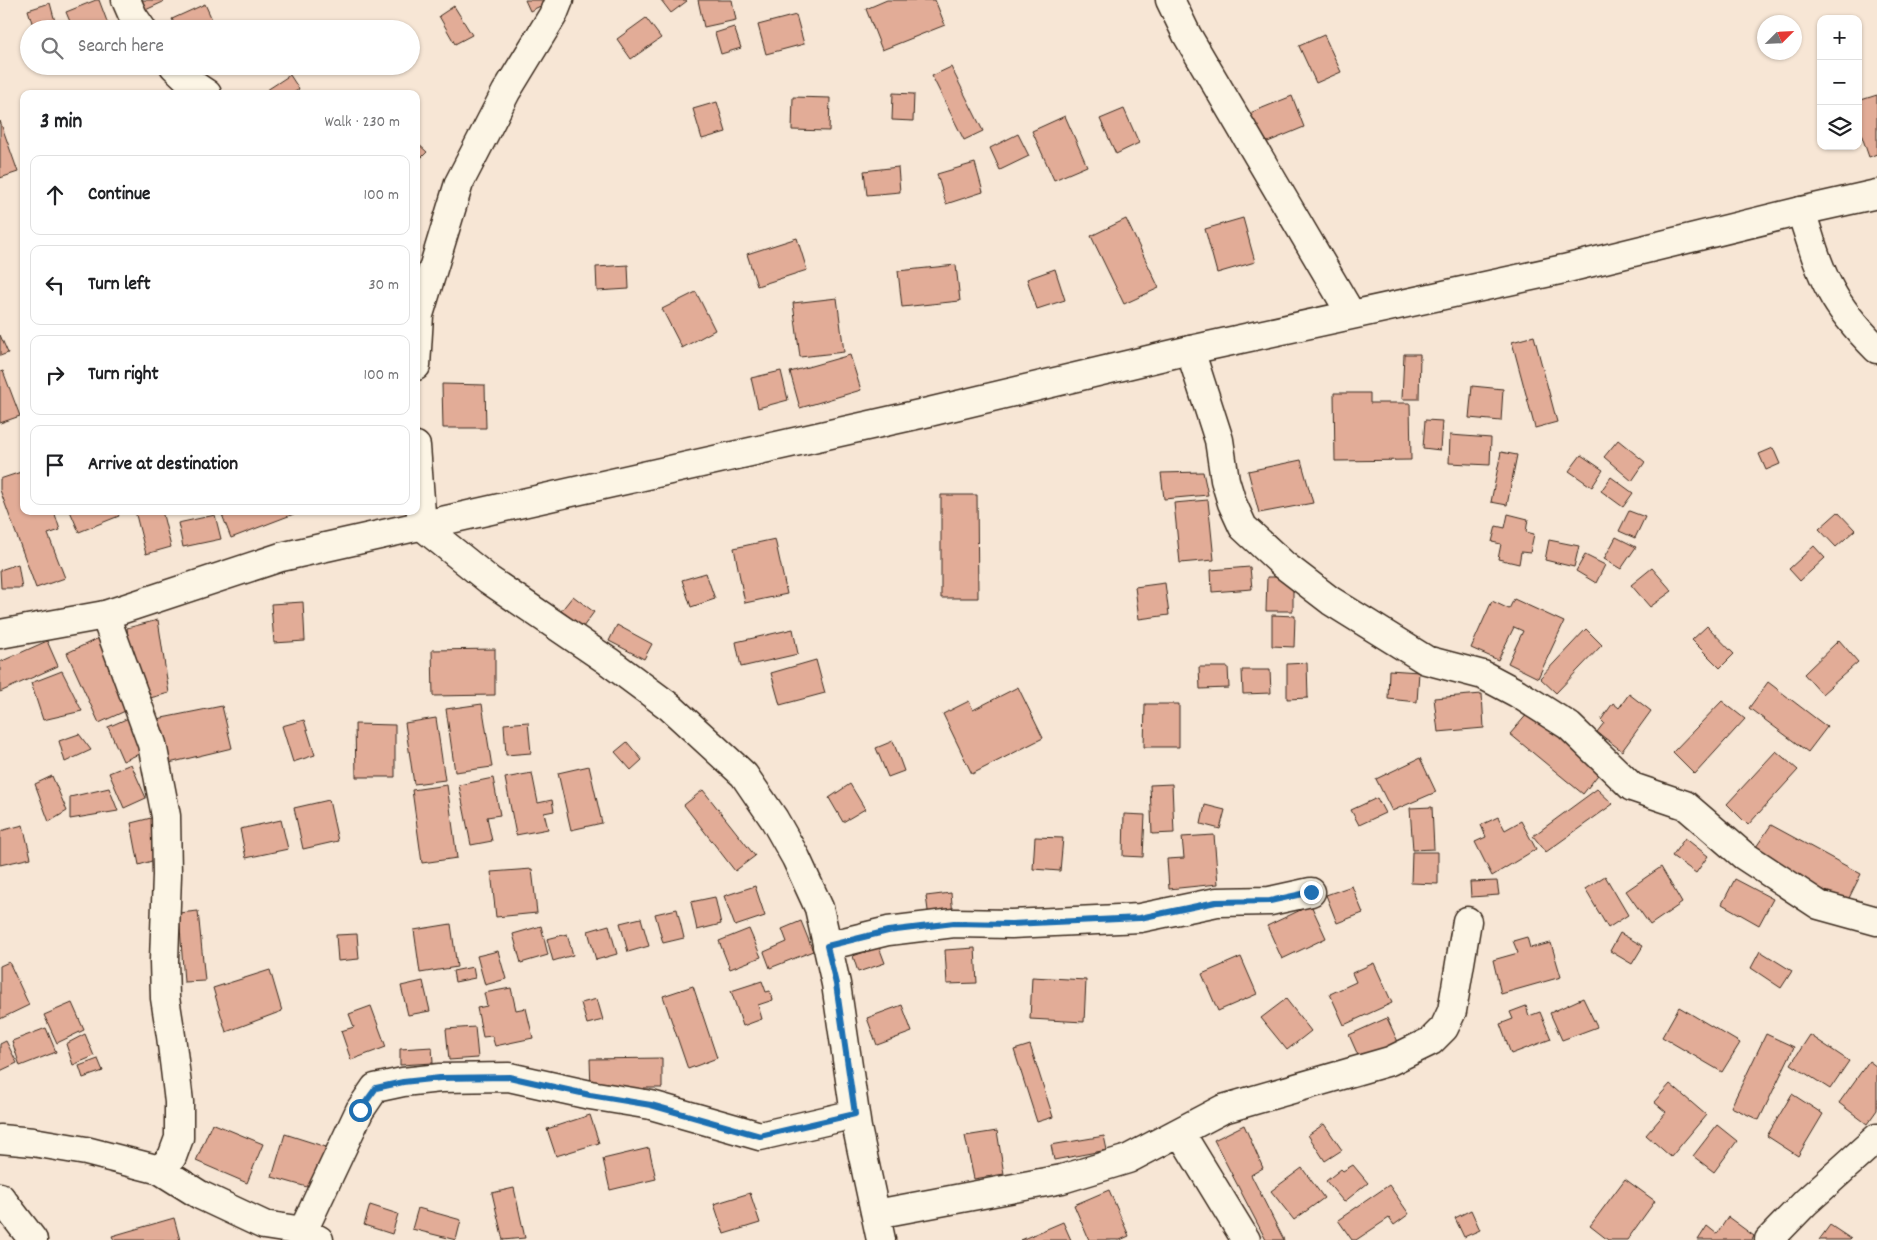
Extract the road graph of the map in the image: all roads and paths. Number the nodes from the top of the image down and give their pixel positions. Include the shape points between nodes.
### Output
1 (126, 0) edge
2 (559, 0) edge
3 (1170, 0) edge
4 (136, 20) edge
5 (183, 75) edge
6 (201, 90) edge
7 (1877, 194) edge
8 (1801, 211) junction
9 (420, 305) edge
10 (1351, 314) junction
11 (1190, 350) junction
12 (1877, 350) edge
13 (420, 499) edge
14 (422, 526) junction
15 (105, 615) junction
16 (0, 634) edge
17 (1311, 892) dead end
18 (1467, 921) dead end
19 (1877, 922) edge
20 (827, 946) junction
21 (855, 1114) junction
22 (1180, 1132) junction
23 (1877, 1138) edge
24 (0, 1139) edge
25 (160, 1170) junction
26 (0, 1196) edge
27 (876, 1214) junction
28 (311, 1235) edge
29 (33, 1240) edge
30 (881, 1240) edge
31 (1246, 1240) edge
32 (1769, 1240) edge

1 - 4 street
2 - 9 street via 459,183
3 - 10 street via 1187,35
5 - 6 street
7 - 8 street
8 - 10 street via 1564,269
8 - 12 street via 1815,256 1832,292
10 - 11 street
11 - 14 street
11 - 19 street via 1218,440 1232,503 1244,527 1284,565 1331,601 1426,660 1483,675 1569,726 1632,787 1685,805 1743,856 1819,905
13 - 14 street
14 - 15 street via 281,558
14 - 20 street via 489,580 670,706 744,775 796,858 819,908
15 - 16 street
15 - 25 street via 152,744 166,816 165,998 178,1102 179,1138 172,1157
17 - 20 street via 1270,901 1216,902 1140,918 1011,924 954,923 888,931
18 - 22 street via 1452,1011 1444,1028 1431,1041 1390,1061 1223,1109
20 - 21 street via 836,984
21 - 27 street
21 - 28 street via 760,1136 651,1105 509,1077 440,1078 376,1088 360,1110
22 - 27 street via 1128,1159 1062,1179
22 - 31 street
23 - 32 street
24 - 25 street via 86,1151
25 - 28 street via 200,1195 264,1225
26 - 29 street
27 - 30 street

